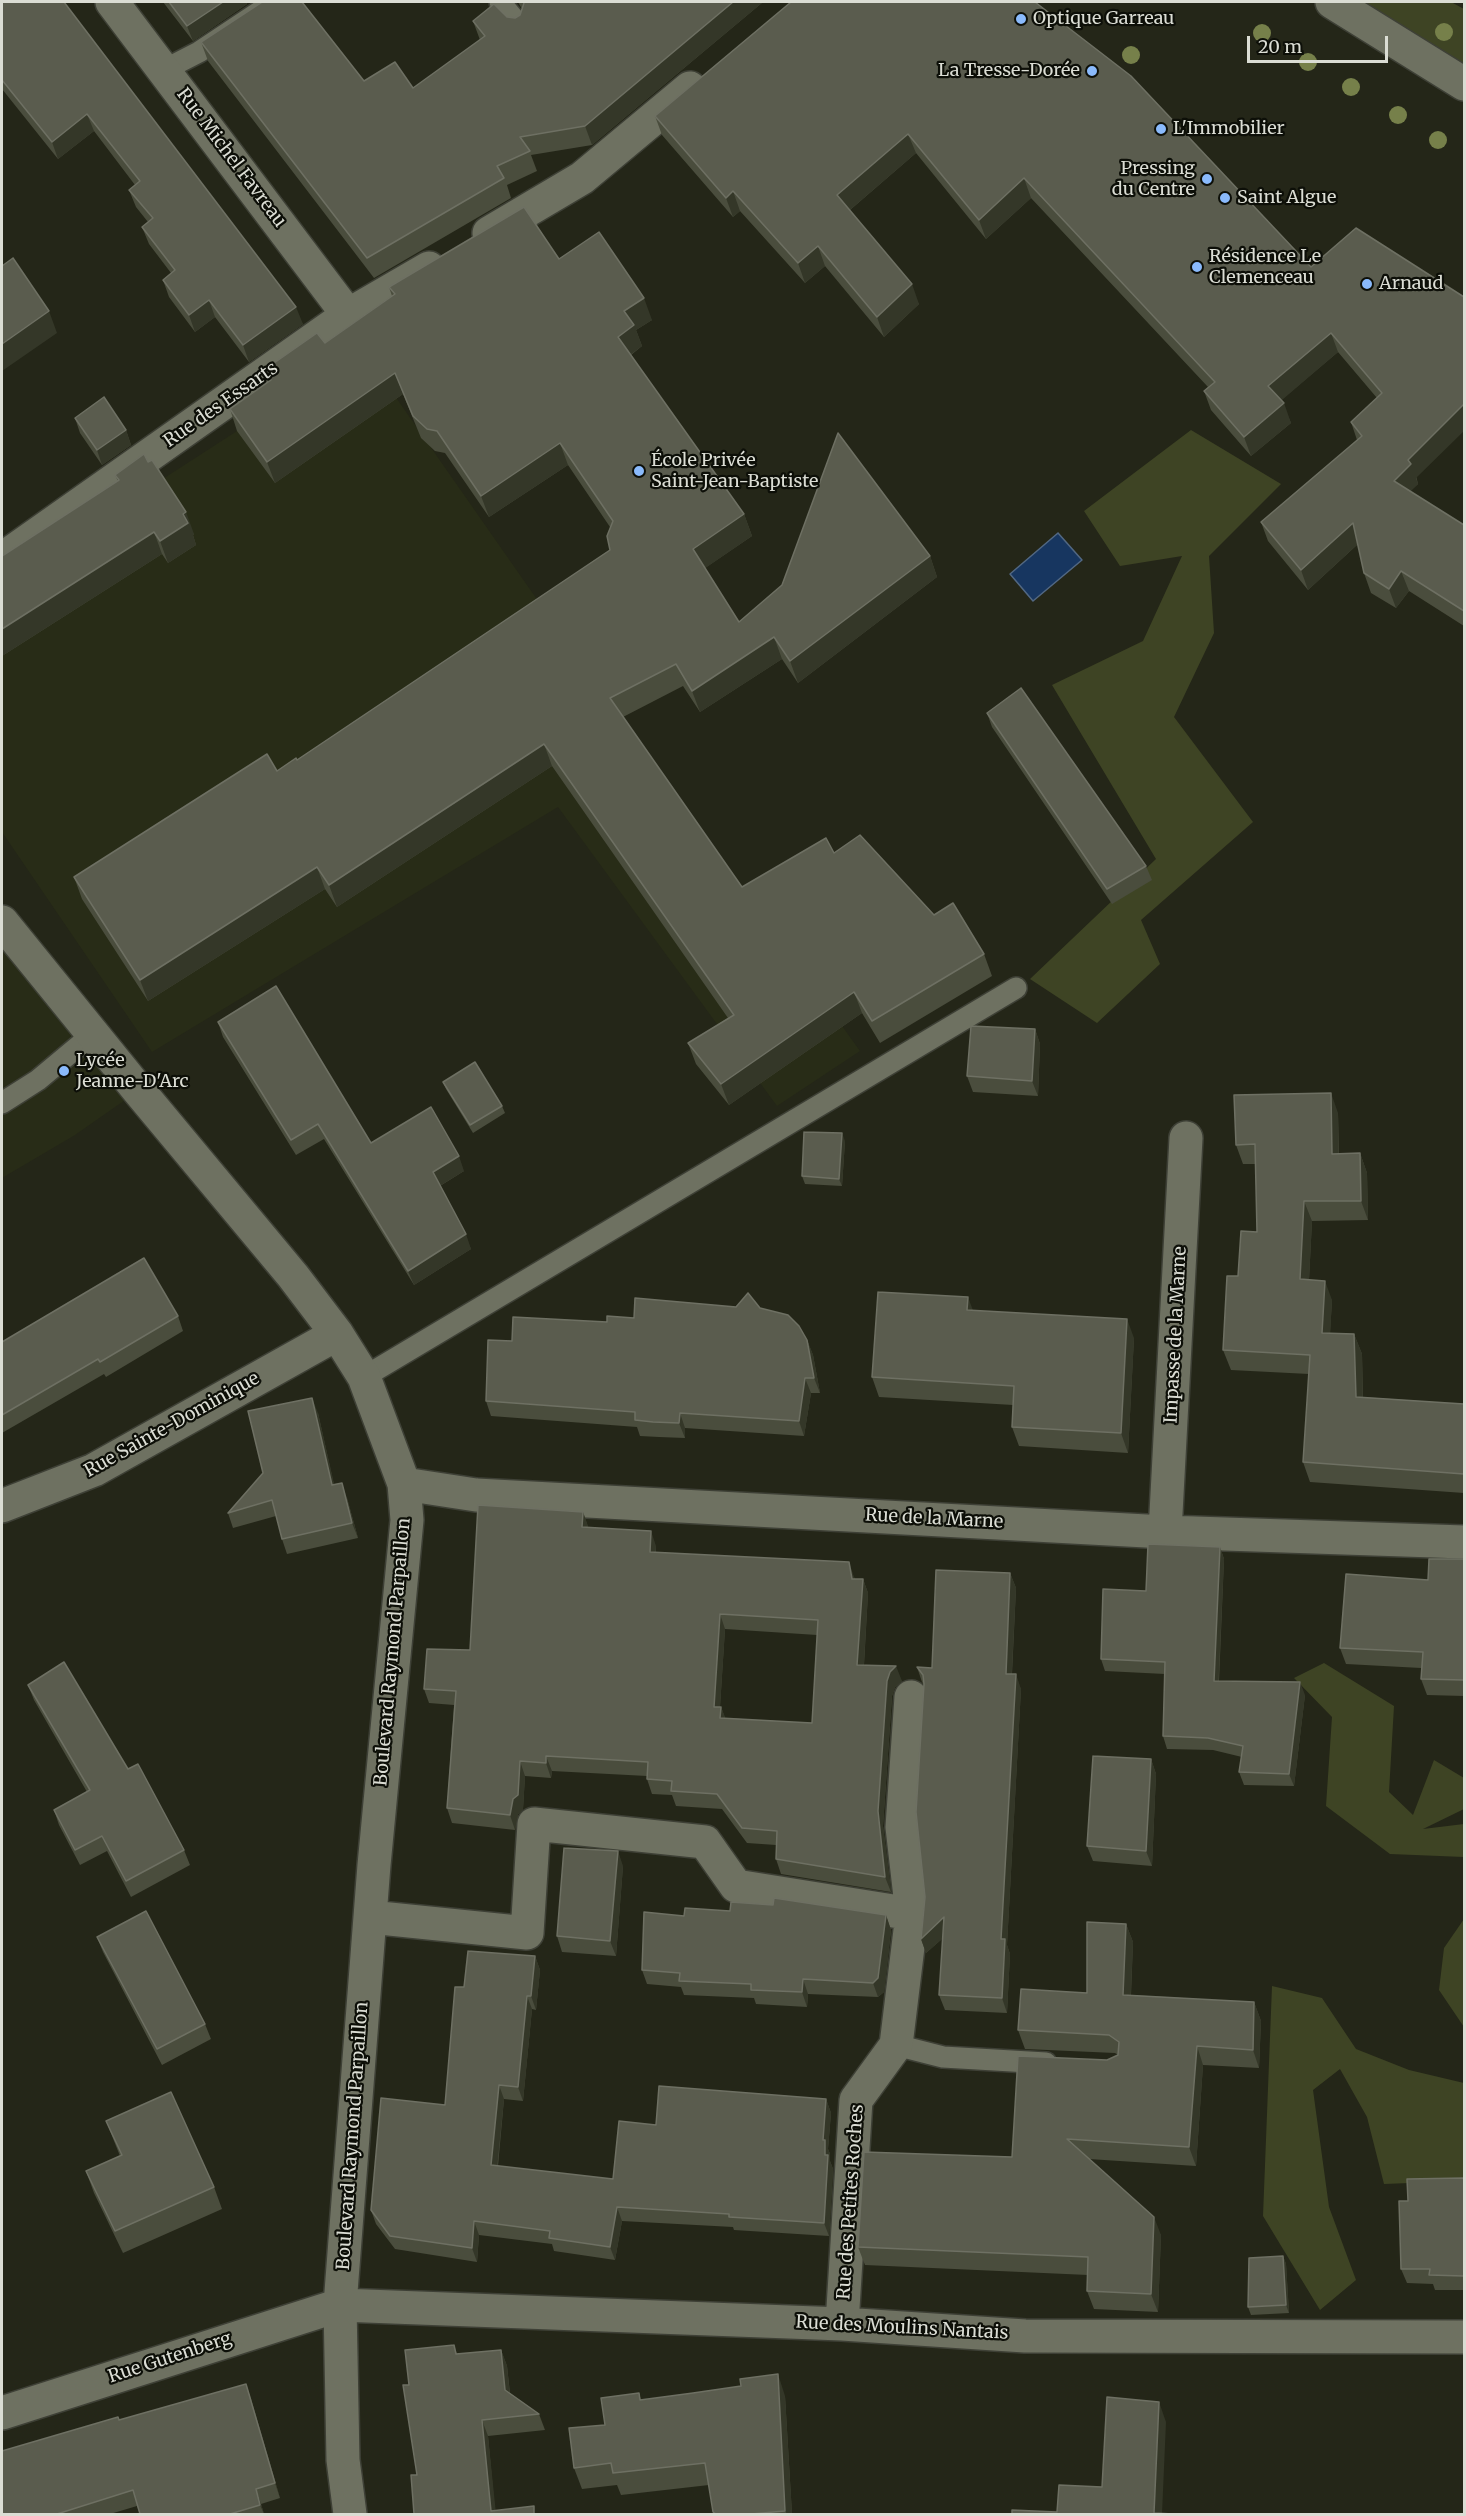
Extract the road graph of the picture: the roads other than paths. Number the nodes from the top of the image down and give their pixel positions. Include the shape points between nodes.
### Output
1 (112, 2) edge
2 (274, 2) edge
3 (500, 2) edge
4 (1332, 2) edge
5 (519, 25) edge
6 (164, 70) junction
7 (710, 71) edge
8 (1464, 84) edge
9 (348, 315) junction
10 (2, 559) edge
11 (2, 922) edge
12 (1016, 988) dead end
13 (93, 1034) junction
14 (2, 1103) edge
15 (1186, 1138) dead end
16 (337, 1334) junction
17 (364, 1377) junction
18 (404, 1484) junction
19 (2, 1506) edge
20 (1165, 1532) junction
21 (1464, 1542) edge
22 (911, 1697) dead end
23 (912, 1914) junction
24 (370, 1917) junction
25 (896, 2045) junction
26 (1068, 2064) edge
27 (340, 2305) junction
28 (842, 2324) junction
29 (1464, 2337) edge
30 (2, 2414) edge
31 (350, 2514) edge

1 - 6 street, Rue Michel Favreau
2 - 6 lane via 199,52
3 - 5 lane
4 - 8 street
6 - 9 street, Rue Michel Favreau
7 - 9 street, Rue des Essarts via 582,178
9 - 10 street, Rue des Essarts
11 - 13 street, Boulevard Raymond Parpaillon
12 - 17 lane
13 - 14 lane via 38,1080
13 - 16 street, Boulevard Raymond Parpaillon
15 - 20 street, Impasse de la Marne
16 - 17 street, Boulevard Raymond Parpaillon
16 - 19 street, Rue Sainte-Dominique via 94,1470
17 - 18 street, Boulevard Raymond Parpaillon
18 - 20 street, Rue de la Marne via 476,1495
18 - 24 street, Boulevard Raymond Parpaillon via 407,1520
20 - 21 street, Rue de la Marne
22 - 23 street, Rue des Petites Roches via 902,1827
23 - 24 street via 736,1886 705,1842 534,1824 527,1933
23 - 25 street, Rue des Petites Roches
24 - 27 street, Boulevard Raymond Parpaillon
25 - 26 lane via 943,2057
25 - 28 street, Rue des Petites Roches via 856,2100
27 - 28 street, Rue des Moulins Nantais
27 - 30 street, Rue Gutenberg
27 - 31 street, Boulevard Raymond Parpaillon via 343,2460
28 - 29 street, Rue des Moulins Nantais via 1025,2336

